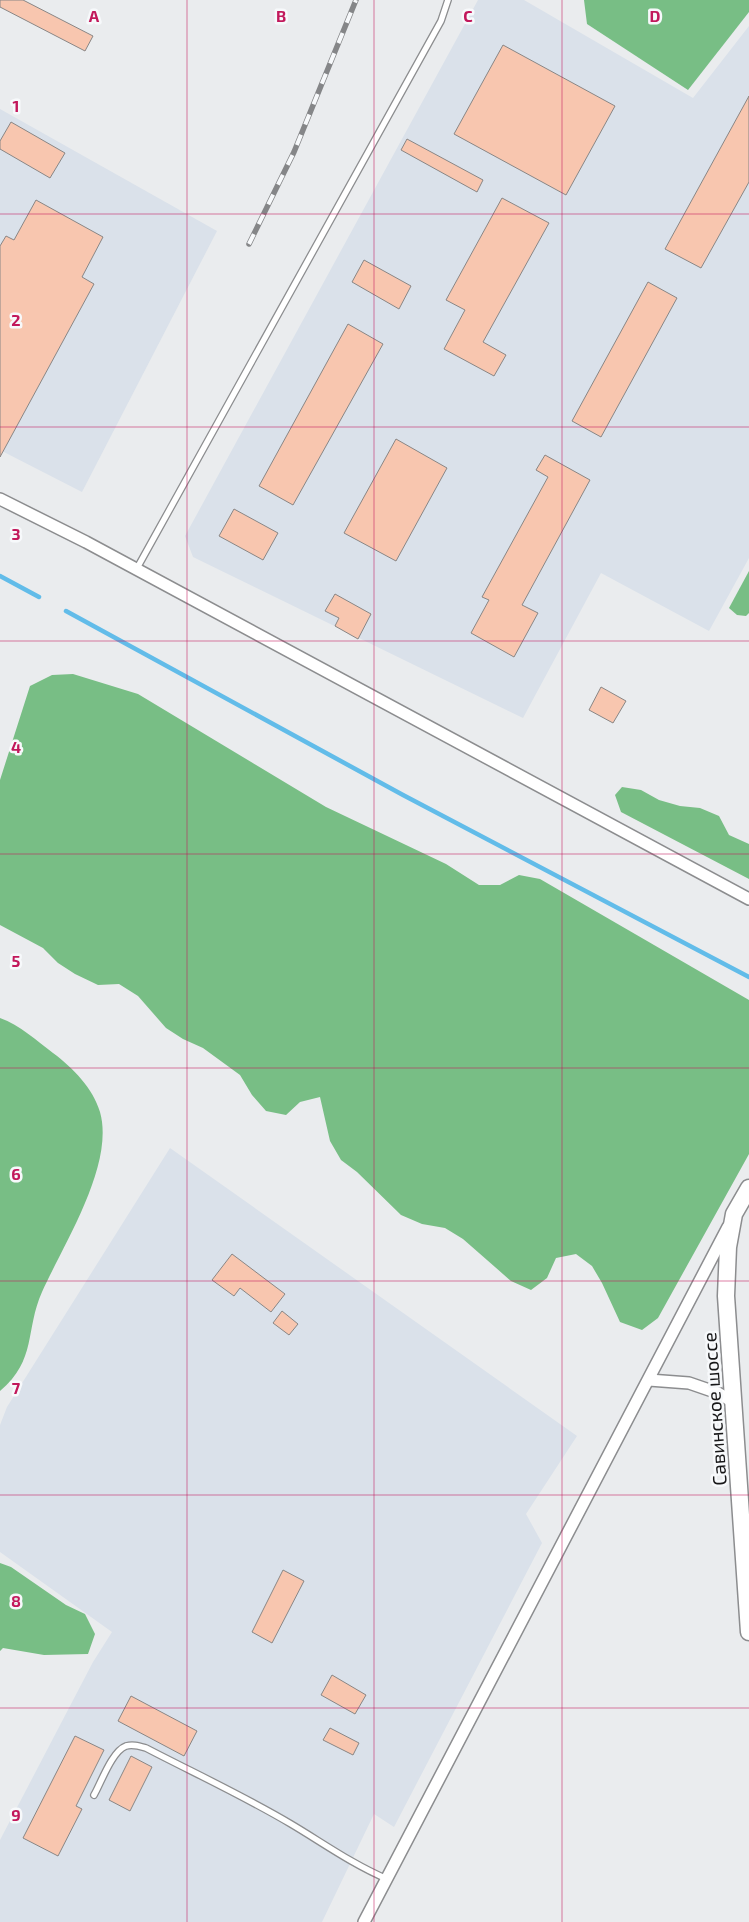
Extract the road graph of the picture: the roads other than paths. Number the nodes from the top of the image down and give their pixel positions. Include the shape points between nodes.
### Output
1 (448, 0) edge
2 (0, 499) edge
3 (136, 570) junction
4 (749, 899) edge
5 (749, 1188) edge
6 (734, 1214) junction
7 (649, 1380) junction
8 (733, 1402) junction
9 (749, 1632) edge
10 (94, 1795) dead end
11 (387, 1878) junction
12 (364, 1922) edge

1 - 3 lane via 441,22
2 - 3 street
3 - 4 street
5 - 6 street, Савинское шоссе
6 - 7 street
6 - 8 street, Савинское шоссе via 728,1247 726,1296
7 - 8 street via 689,1383
7 - 11 street
8 - 9 street, Савинское шоссе
10 - 11 lane via 120,1750 127,1746 146,1748 228,1789 352,1862
11 - 12 street

